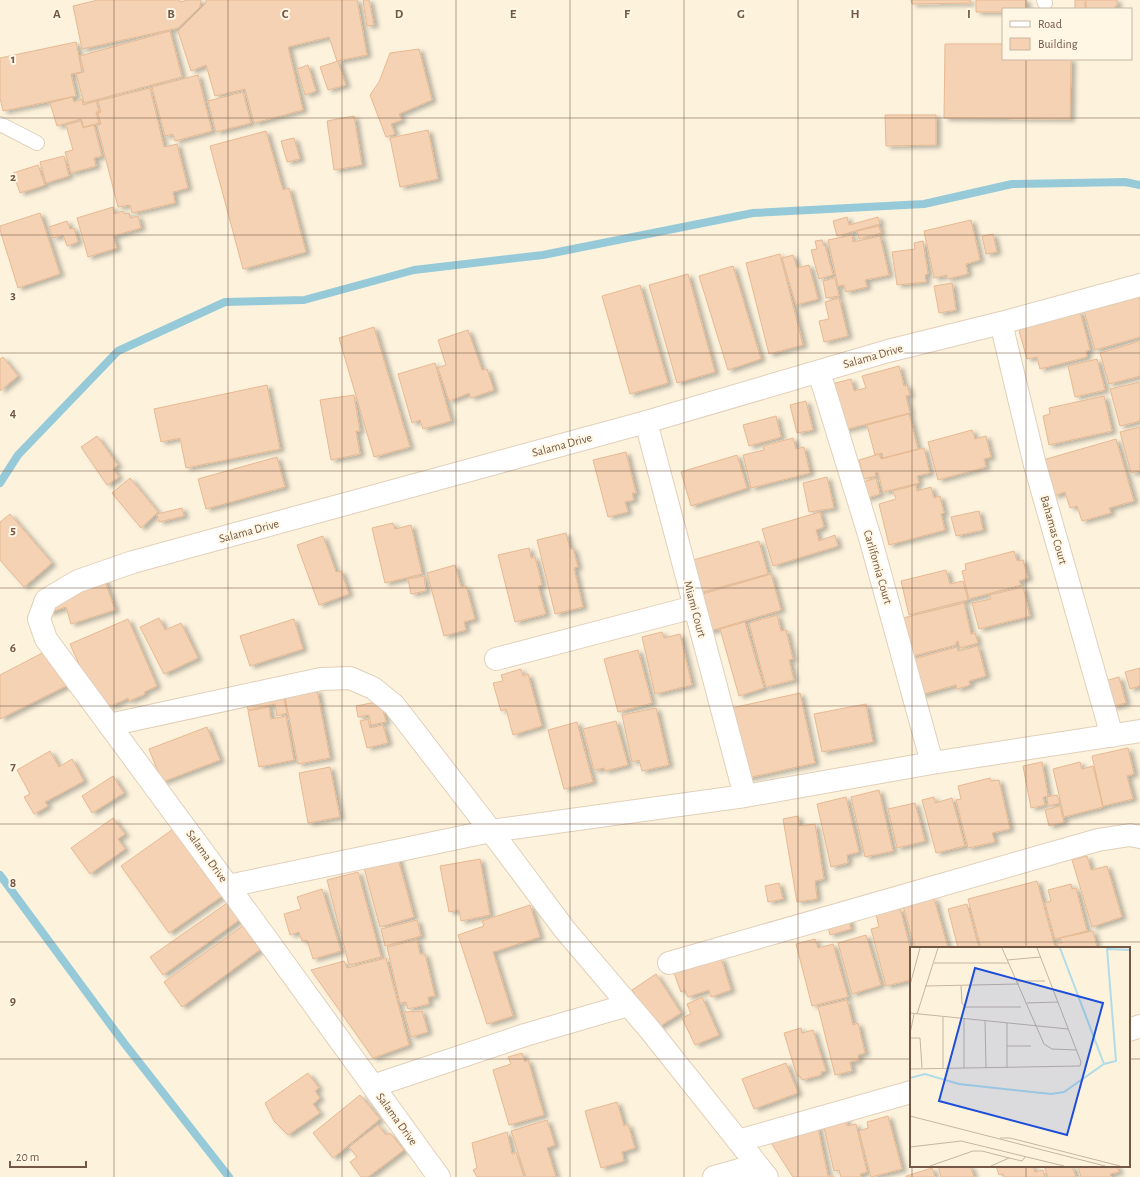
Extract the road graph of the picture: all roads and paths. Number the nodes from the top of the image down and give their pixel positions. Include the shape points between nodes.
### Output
1 (0, 124) edge
2 (37, 142) dead end
3 (1140, 285) edge
4 (1001, 323) junction
5 (819, 372) junction
6 (646, 422) junction
7 (694, 607) junction
8 (496, 659) dead end
9 (109, 725) junction
10 (1140, 731) edge
11 (1112, 736) junction
12 (932, 763) junction
13 (745, 796) junction
14 (491, 831) junction
15 (1140, 837) edge
16 (228, 886) junction
17 (669, 963) dead end
18 (628, 1005) junction
19 (1140, 1026) edge
20 (1130, 1030) edge
21 (373, 1086) junction
22 (910, 1092) edge
23 (738, 1141) junction
24 (762, 1171) edge
25 (439, 1177) edge
26 (714, 1177) edge

1 - 2 lane
3 - 4 street, Salama Drive
4 - 5 street, Salama Drive
4 - 11 street, Bahamas Court via 1036,465
5 - 6 street, Salama Drive
5 - 12 street, Carlifornia Court via 873,548
6 - 7 street, Miami Court
6 - 9 street, Salama Drive via 133,562 78,581 46,600 39,619 46,640
7 - 8 street
7 - 13 street, Miami Court
9 - 14 street via 321,679 350,678 373,688 394,705
9 - 16 street, Salama Drive
10 - 11 street
11 - 12 street
12 - 13 street
13 - 14 street
14 - 16 street
14 - 18 street via 565,930
15 - 17 street via 1130,835 1098,840
16 - 21 street, Salama Drive
18 - 21 street via 525,1035
18 - 23 street
19 - 20 street
21 - 25 street, Salama Drive
22 - 23 street
23 - 24 street
24 - 26 street

